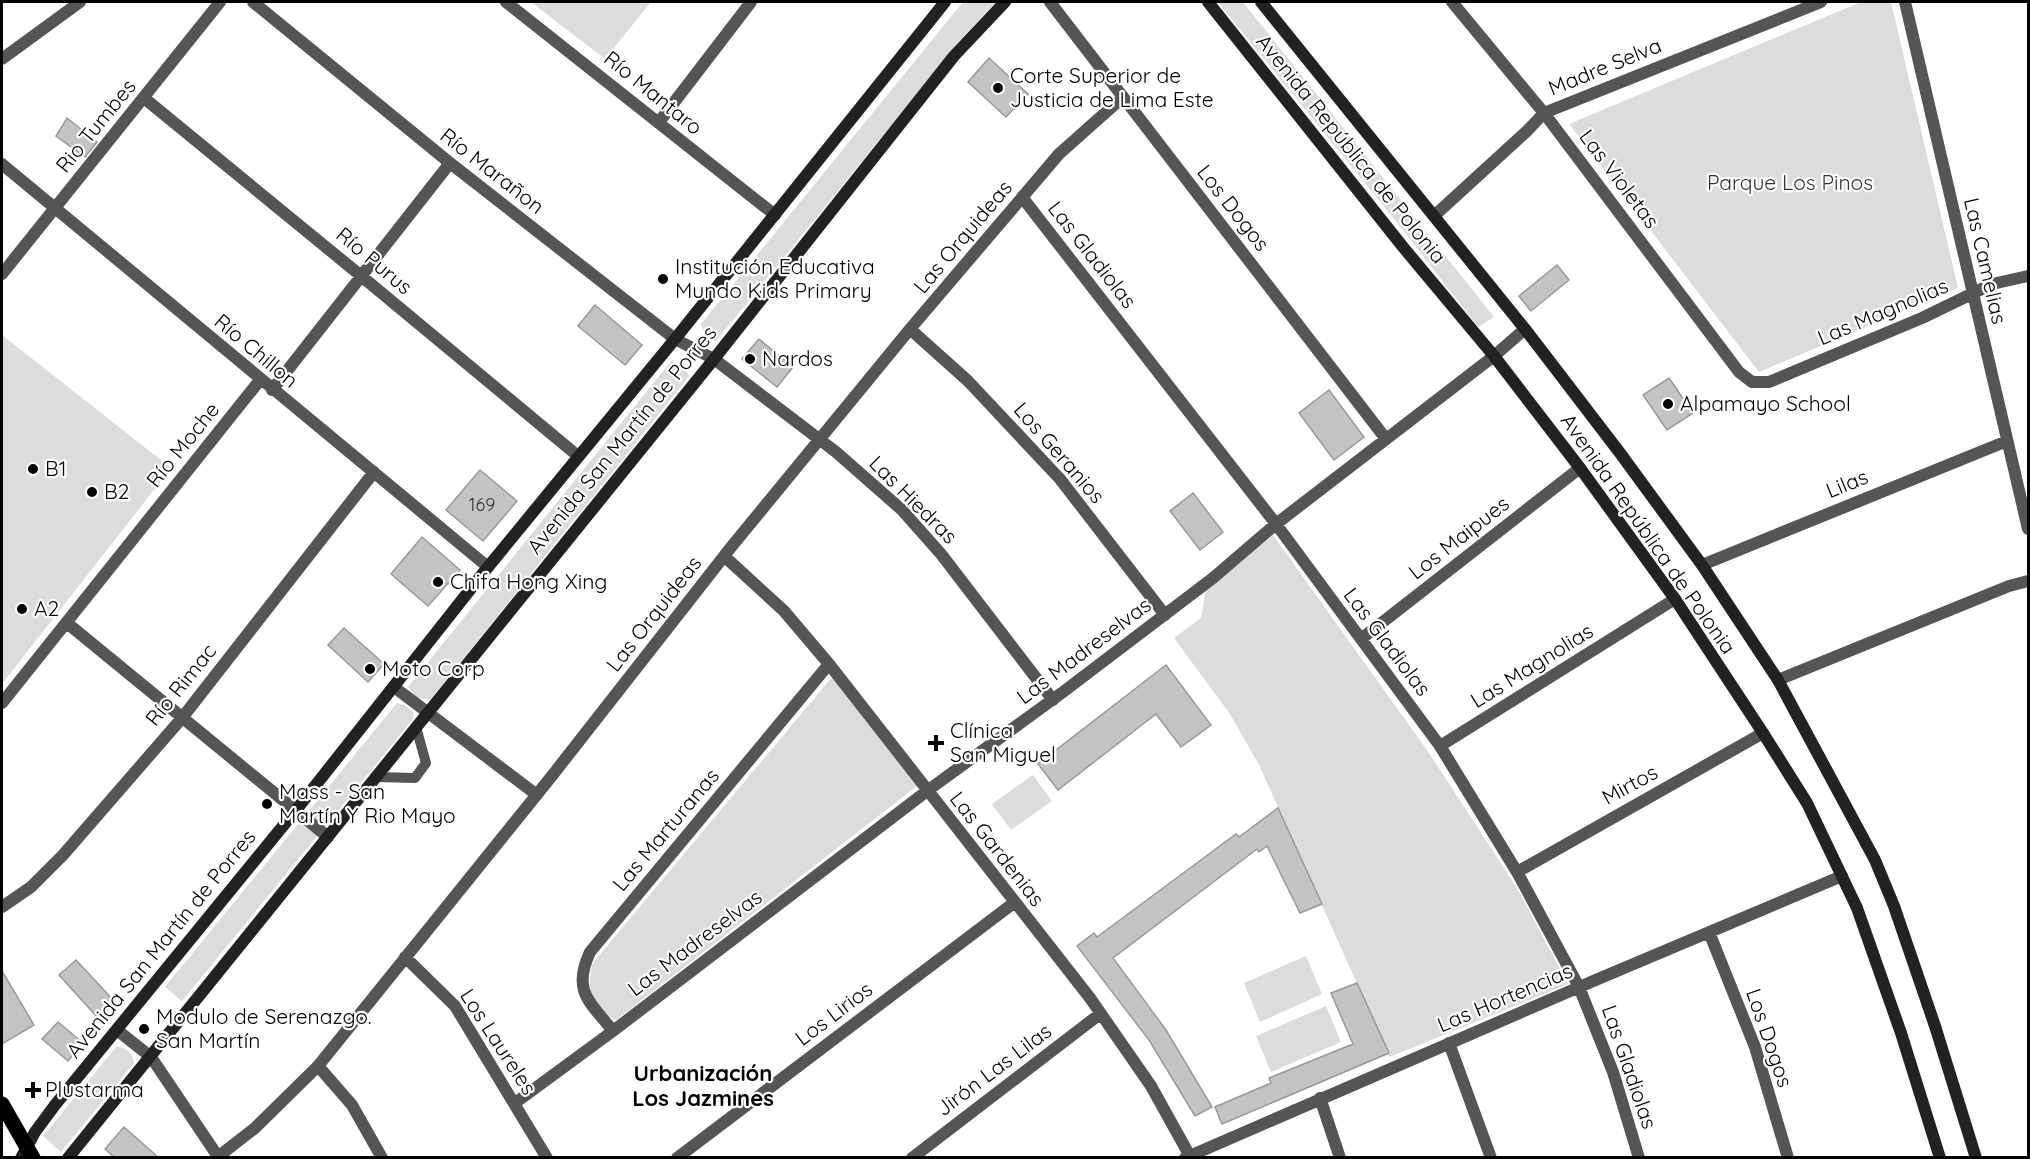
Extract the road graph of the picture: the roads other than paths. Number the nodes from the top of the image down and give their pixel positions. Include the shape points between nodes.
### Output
1 (80, 2) edge
2 (220, 2) edge
3 (254, 2) edge
4 (506, 2) edge
5 (751, 2) edge
6 (945, 2) edge
7 (1005, 2) edge
8 (1050, 2) edge
9 (1208, 2) edge
10 (1261, 2) edge
11 (1452, 2) edge
12 (1821, 2) edge
13 (1905, 2) edge
14 (2, 59) edge
15 (1123, 97) junction
16 (144, 98) junction
17 (1544, 112) junction
18 (659, 122) junction
19 (450, 163) junction
20 (2, 164) edge
21 (1022, 197) junction
22 (54, 208) junction
23 (775, 215) junction
24 (1434, 216) junction
25 (2, 274) edge
26 (360, 275) junction
27 (2028, 276) edge
28 (1973, 295) junction
29 (910, 329) junction
30 (1526, 329) junction
31 (675, 339) junction
32 (1494, 356) junction
33 (714, 359) junction
34 (260, 380) junction
35 (1752, 382) joint
36 (272, 390) junction
37 (1386, 439) junction
38 (820, 440) junction
39 (2007, 441) junction
40 (578, 456) junction
41 (1580, 468) junction
42 (374, 472) junction
43 (1276, 524) junction
44 (2028, 529) edge
45 (724, 556) junction
46 (1702, 565) junction
47 (488, 567) junction
48 (2028, 581) edge
49 (1675, 599) junction
50 (1165, 615) junction
51 (67, 623) junction
52 (1361, 639) junction
53 (829, 664) junction
54 (1778, 680) junction
55 (393, 687) junction
56 (1053, 700) junction
57 (2, 703) edge
58 (427, 714) junction
59 (182, 718) junction
60 (416, 727) junction
61 (1763, 733) junction
62 (1440, 746) junction
63 (376, 777) junction
64 (927, 791) junction
65 (537, 795) junction
66 (296, 810) junction
67 (328, 837) junction
68 (1516, 872) junction
69 (1842, 876) junction
70 (1015, 902) junction
71 (2, 907) edge
72 (1709, 932) junction
73 (405, 957) junction
74 (1579, 987) junction
75 (1100, 1014) junction
76 (117, 1030) junction
77 (613, 1031) junction
78 (1449, 1043) junction
79 (151, 1057) junction
80 (318, 1066) junction
81 (1320, 1098) junction
82 (514, 1103) junction
83 (2, 1104) edge
84 (27, 1154) edge
85 (219, 1157) edge
86 (1189, 1157) edge
87 (68, 1158) edge
88 (382, 1158) edge
89 (547, 1158) edge
90 (677, 1158) edge
91 (912, 1158) edge
92 (1340, 1158) edge
93 (1491, 1158) edge
94 (1639, 1158) edge
95 (1788, 1158) edge
96 (1940, 1158) edge
97 (1976, 1158) edge

1 - 14 street
2 - 16 street, Rio Tumbes
3 - 19 street, Río Marañon
4 - 18 street, Río Mantaro
5 - 18 street
6 - 23 main road, Avenida San Martín de Porres
7 - 33 main road, Avenida San Martín de Porres via 954,56
8 - 15 street, Los Dogos
9 - 32 main road, Avenida República de Polonia
10 - 24 main road, Avenida República de Polonia
11 - 17 street, Las Violetas
12 - 17 street, Madre Selva
13 - 28 street, Las Camelias
15 - 21 street, Las Orquideas via 1059,154
15 - 37 street, Los Dogos
16 - 22 street, Rio Tumbes
16 - 26 street, Río Purus
17 - 24 street, Madre Selva
17 - 35 street, Las Violetas via 1739,372
18 - 23 street, Río Mantaro
19 - 26 street
19 - 31 street, Río Marañon
20 - 22 street, Río Chillon
21 - 29 street, Las Orquideas
21 - 43 street, Las Gladiolas
22 - 25 street, Rio Tumbes
22 - 34 street, Río Chillon
23 - 31 main road, Avenida San Martín de Porres
24 - 30 main road, Avenida República de Polonia
26 - 36 street
26 - 40 street, Río Purus
27 - 28 street, Las Magnolias via 1992,284
28 - 35 street, Las Magnolias via 1769,382
28 - 39 street, Las Camelias
29 - 38 street, Las Orquideas
29 - 50 street, Los Geranios via 968,381 1060,479
30 - 32 street, Las Madreselvas
30 - 46 main road, Avenida República de Polonia
31 - 33 street, Río Marañon
31 - 40 main road, Avenida San Martín de Porres
32 - 37 street, Las Madreselvas
32 - 41 main road, Avenida República de Polonia
33 - 38 street, Las Hiedras
33 - 58 main road, Avenida San Martín de Porres
34 - 36 street, Río Chillon
34 - 51 street, Río Moche
36 - 42 street, Río Chillon
37 - 43 street, Las Madreselvas
38 - 45 street, Las Orquideas
38 - 56 street, Las Hiedras via 902,510
39 - 44 street, Las Camelias
39 - 46 street, Lilas
40 - 47 main road, Avenida San Martín de Porres
41 - 49 main road, Avenida República de Polonia
41 - 52 street, Los Maipues
42 - 47 street, Río Chillon
42 - 59 street, Río Rimac
43 - 50 street, Las Madreselvas
43 - 52 street, Las Gladiolas
45 - 53 street, Las Gardenias via 784,611
45 - 65 street, Las Orquideas
46 - 54 main road, Avenida República de Polonia
47 - 55 main road, Avenida San Martín de Porres
48 - 54 street
49 - 61 main road, Avenida República de Polonia
49 - 62 street, Las Magnolias
50 - 56 street, Las Madreselvas
51 - 57 street, Río Moche
51 - 59 street
52 - 62 street, Las Gladiolas
53 - 64 street, Las Gardenias
53 - 77 street, Las Marturanas via 590,952 581,987
54 - 97 main road, Avenida República de Polonia via 1875,860 1932,1014
55 - 58 street
55 - 66 main road, Avenida San Martín de Porres
56 - 64 street, Las Madreselvas
58 - 60 main road, Avenida San Martín de Porres
58 - 65 street
59 - 66 street
59 - 71 street, Río Rimac via 63,855 31,887
60 - 63 main road, Avenida San Martín de Porres
60 - 63 lane via 426,763 415,778
61 - 68 street, Mirtos
61 - 69 main road, Avenida República de Polonia via 1807,803
62 - 68 street, Las Gladiolas
63 - 67 main road, Avenida San Martín de Porres
64 - 70 street, Las Gardenias
64 - 77 street, Las Madreselvas
65 - 73 street, Las Orquideas
66 - 67 street
66 - 76 main road, Avenida San Martín de Porres
67 - 79 main road, Avenida San Martín de Porres
68 - 74 street, Las Gladiolas
69 - 72 street, Las Hortencias
69 - 96 main road, Avenida República de Polonia via 1901,1034
70 - 75 street, Las Gardenias
70 - 90 street, Los Lirios
72 - 74 street, Las Hortencias
72 - 95 street, Los Dogos via 1755,1047
73 - 80 street, Las Orquideas
73 - 82 street, Los Laureles via 455,1006
74 - 78 street, Las Hortencias
74 - 94 street, Las Gladiolas via 1613,1072
75 - 86 street, Las Gardenias via 1151,1086
75 - 91 street, Jirón Las Lilas
76 - 79 street
76 - 84 main road, Avenida San Martín de Porres via 34,1132
77 - 82 street, Las Madreselvas
78 - 81 street, Las Hortencias
78 - 93 street
79 - 85 street
79 - 87 main road, Avenida San Martín de Porres
80 - 85 street, Las Orquideas via 255,1128
80 - 88 street via 352,1105
81 - 86 street, Las Hortencias
81 - 92 street
82 - 89 street, Los Laureles
83 - 84 main road

